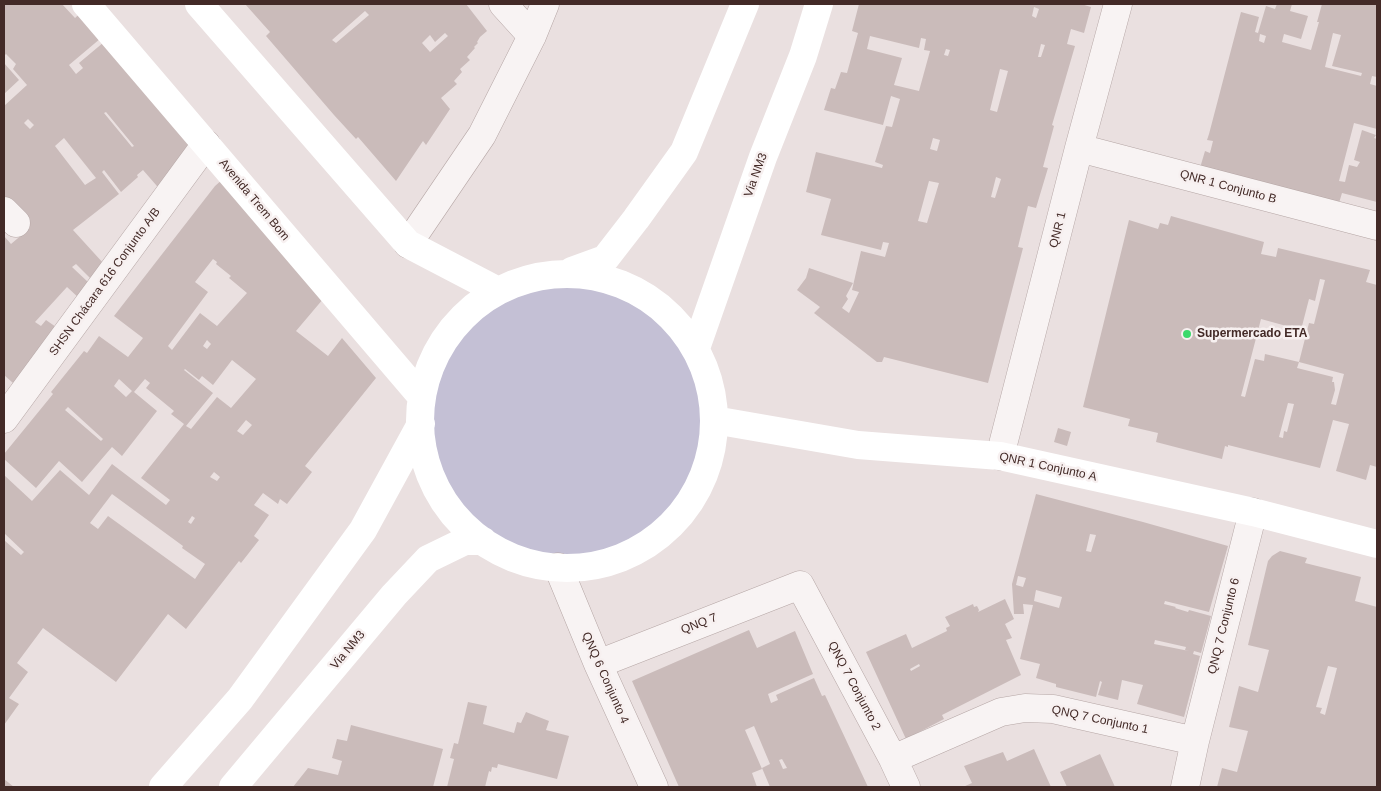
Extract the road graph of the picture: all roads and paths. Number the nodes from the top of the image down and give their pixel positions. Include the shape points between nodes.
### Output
1 (86, 4) edge
2 (200, 4) edge
3 (503, 4) edge
4 (545, 4) edge
5 (745, 4) edge
6 (818, 4) edge
7 (1118, 4) edge
8 (532, 36) junction
9 (206, 144) junction
10 (1079, 148) junction
11 (1377, 226) edge
12 (408, 244) junction
13 (570, 272) junction
14 (498, 291) junction
15 (696, 348) junction
16 (422, 396) junction
17 (4, 419) edge
18 (714, 420) junction
19 (421, 424) junction
20 (1000, 456) junction
21 (1253, 512) junction
22 (483, 541) junction
23 (1377, 544) edge
24 (558, 567) junction
25 (800, 585) joint
26 (598, 664) junction
27 (1195, 741) junction
28 (893, 759) junction
29 (164, 787) edge
30 (233, 787) edge
31 (654, 787) edge
32 (906, 787) edge
33 (1185, 787) edge

1 - 9 main road, Avenida Trem Bom
2 - 12 main road
3 - 8 street
4 - 8 street
5 - 13 main road via 684,152 605,259
6 - 15 main road, Via NM3 via 803,56 763,157
7 - 10 street, QNR 1
8 - 12 street via 482,135
9 - 16 main road, Avenida Trem Bom
9 - 17 street, SHSN Chácara 616 Conjunto A/B
10 - 11 street, QNR 1 Conjunto B
10 - 20 street, QNR 1
12 - 14 main road
13 - 14 main road via 512,282
13 - 15 main road via 612,278 676,321 692,338
14 - 16 main road via 469,309 437,350
15 - 18 main road via 712,385
16 - 19 main road
18 - 20 main road, QNR 1 Conjunto A via 858,445
18 - 24 main road via 715,436 701,486 673,524 635,552 591,567
19 - 22 main road via 420,441 434,486 461,524
19 - 29 main road via 363,530 240,699
20 - 21 main road, QNR 1 Conjunto A
21 - 23 main road, QNR 1 Conjunto A
21 - 27 street, QNQ 7 Conjunto 6
22 - 24 main road via 499,553 544,568
22 - 30 main road, Via NM3 via 465,541 428,559
24 - 26 street, QNQ 6 Conjunto 4
25 - 26 street, QNQ 7
25 - 28 street, QNQ 7 Conjunto 2
26 - 31 street, QNQ 6 Conjunto 4
27 - 28 street, QNQ 7 Conjunto 1 via 1053,709 1025,708 1001,712
27 - 33 street, QNQ 7 Conjunto 6
28 - 32 street, QNQ 7 Conjunto 2

